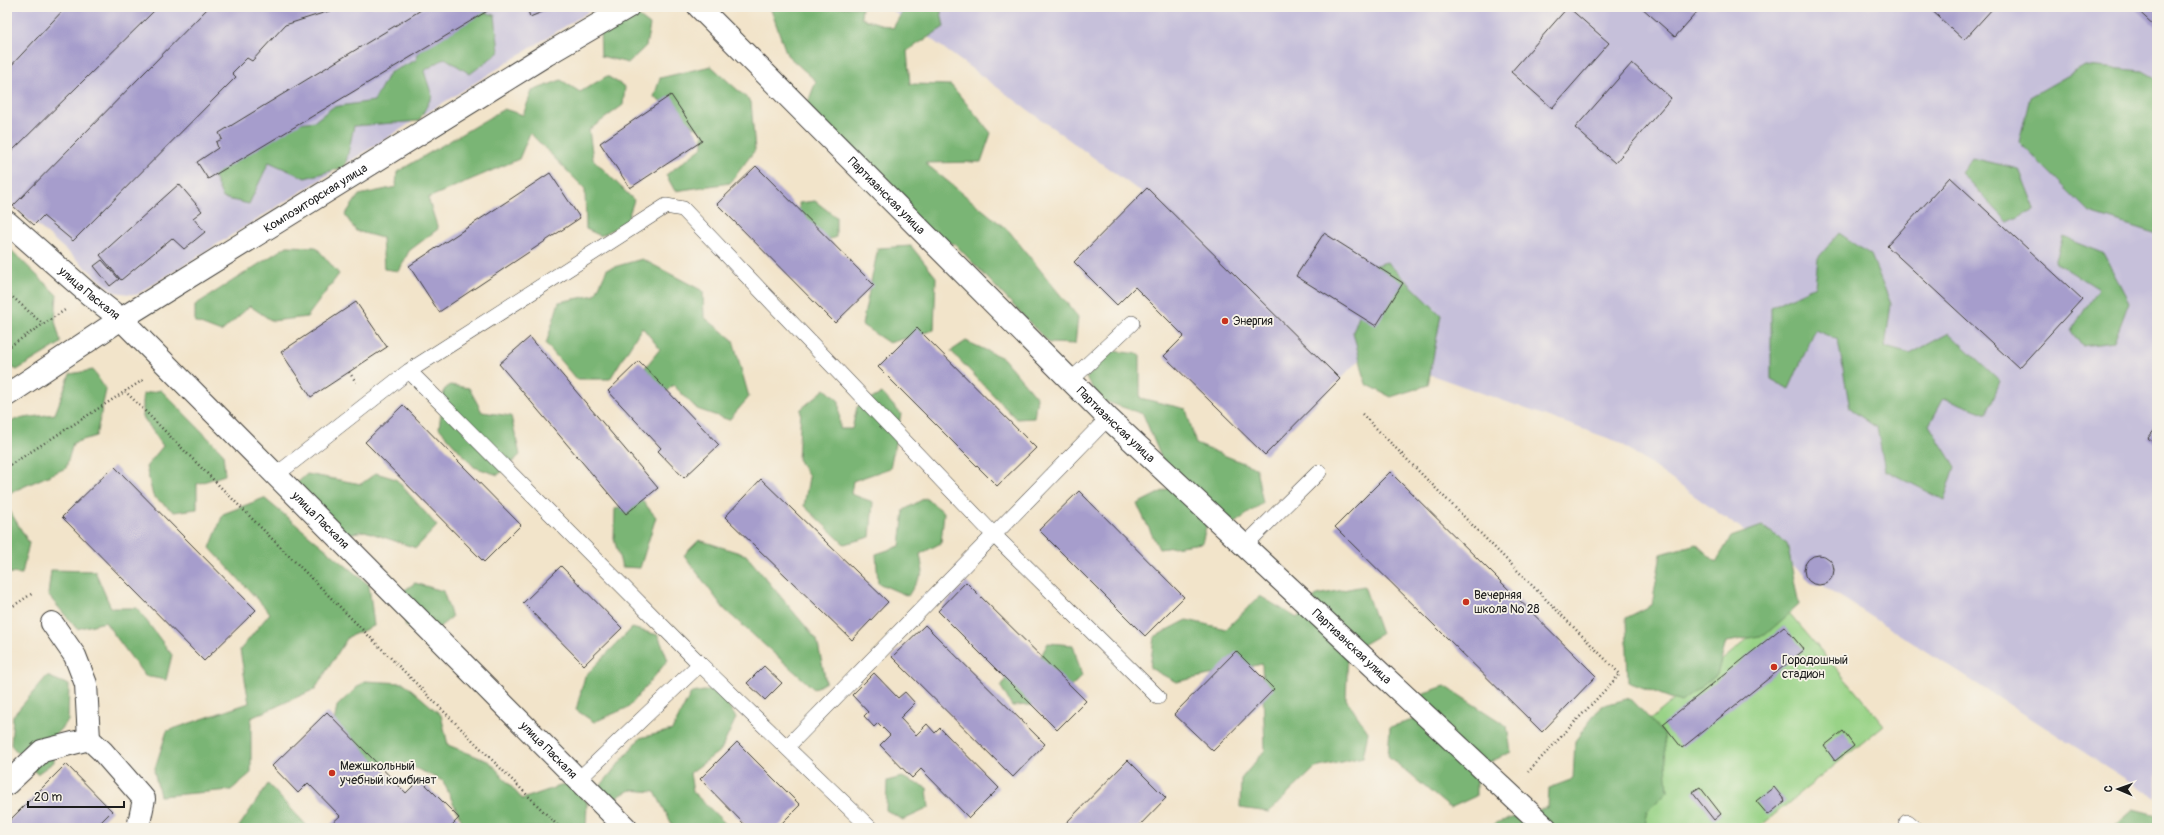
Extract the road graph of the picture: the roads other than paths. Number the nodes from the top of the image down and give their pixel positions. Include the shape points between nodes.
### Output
1 (628, 7) edge
2 (698, 7) edge
3 (7, 222) edge
4 (122, 319) junction
5 (1132, 323) dead end
6 (409, 371) junction
7 (1071, 380) junction
8 (7, 395) edge
9 (1108, 418) junction
10 (1319, 472) dead end
11 (276, 475) junction
12 (994, 535) junction
13 (1245, 545) junction
14 (52, 623) dead end
15 (700, 664) junction
16 (1158, 697) dead end
17 (89, 739) junction
18 (787, 747) junction
19 (578, 780) junction
20 (7, 784) edge
21 (138, 828) edge
22 (626, 828) edge
23 (870, 828) edge
24 (1546, 828) edge

1 - 4 street, Композиторская улица via 546,55
2 - 7 street, Партизанская улица
3 - 4 street, улица Паскаля via 89,294
4 - 8 street, Композиторская улица
4 - 11 street, улица Паскаля
5 - 7 lane
6 - 11 lane
6 - 12 lane via 666,206 683,209
6 - 15 lane
7 - 9 street, Партизанская улица
9 - 12 lane
9 - 13 street, Партизанская улица
10 - 13 lane
11 - 19 street, улица Паскаля
12 - 16 lane
12 - 18 lane
13 - 24 street, Партизанская улица
14 - 17 street via 75,656 86,684
15 - 18 lane
15 - 19 lane
17 - 20 street via 42,751
17 - 21 street via 144,799
18 - 23 lane
19 - 22 street, улица Паскаля

